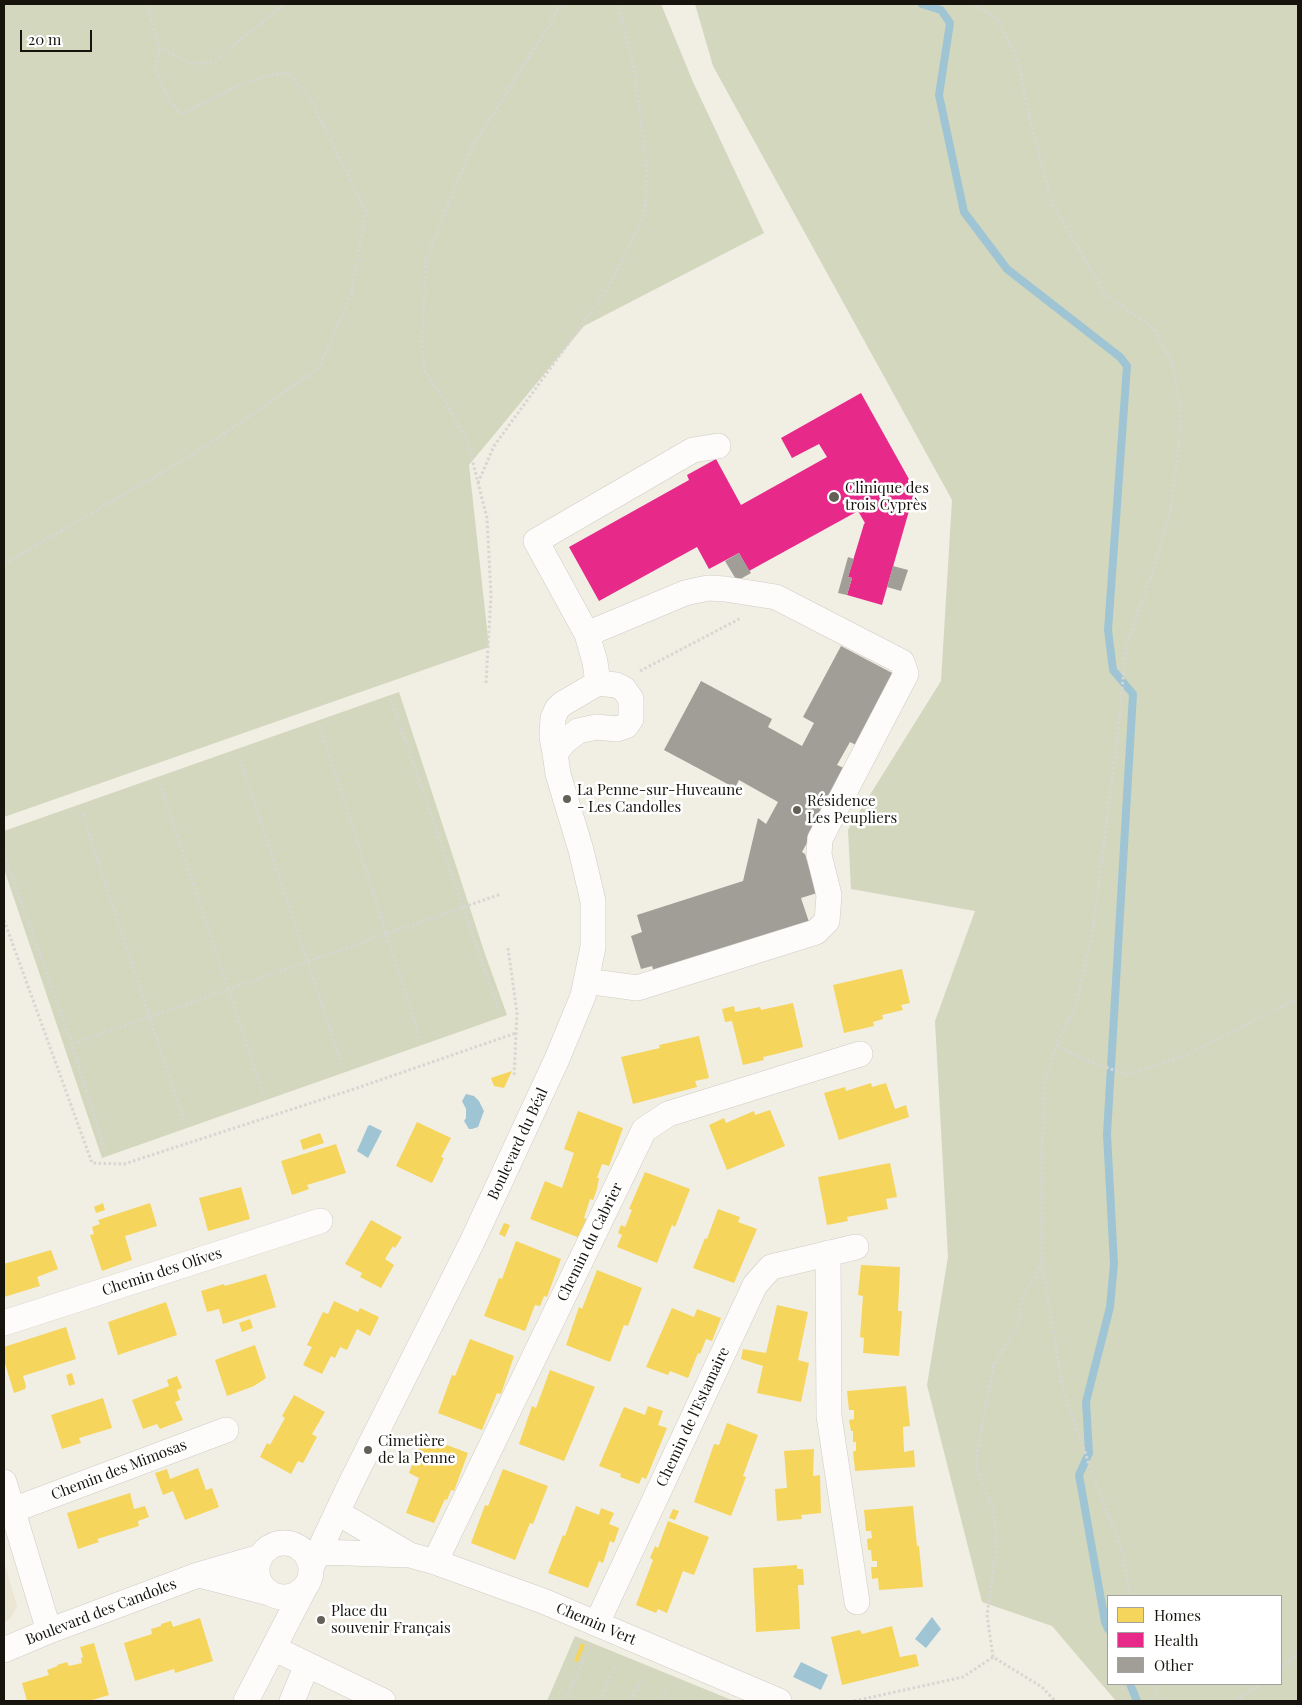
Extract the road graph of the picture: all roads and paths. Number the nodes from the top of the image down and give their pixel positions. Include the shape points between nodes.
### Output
1 (147, 4) edge
2 (284, 4) edge
3 (561, 4) edge
4 (618, 4) edge
5 (971, 4) edge
6 (159, 48) junction
7 (718, 446) dead end
8 (478, 483) junction
9 (4, 564) edge
10 (750, 593) junction
11 (587, 634) junction
12 (486, 683) dead end
13 (607, 684) junction
14 (392, 699) dead end
15 (320, 726) dead end
16 (555, 753) junction
17 (240, 759) dead end
18 (160, 783) dead end
19 (84, 814) dead end
20 (4, 854) edge
21 (501, 894) dead end
22 (464, 908) junction
23 (4, 920) edge
24 (387, 935) junction
25 (508, 948) dead end
26 (308, 962) junction
27 (586, 981) junction
28 (230, 989) junction
29 (1298, 998) edge
30 (499, 1011) dead end
31 (149, 1018) junction
32 (516, 1033) junction
33 (420, 1039) dead end
34 (72, 1044) junction
35 (1056, 1045) junction
36 (860, 1054) dead end
37 (342, 1064) dead end
38 (514, 1077) dead end
39 (263, 1094) dead end
40 (184, 1122) dead end
41 (105, 1151) dead end
42 (320, 1221) dead end
43 (856, 1247) dead end
44 (828, 1253) junction
45 (1042, 1263) junction
46 (4, 1323) edge
47 (226, 1430) dead end
48 (4, 1482) edge
49 (13, 1510) junction
50 (338, 1513) junction
51 (410, 1555) junction
52 (260, 1557) junction
53 (435, 1562) junction
54 (309, 1564) junction
55 (198, 1575) junction
56 (273, 1595) junction
57 (1130, 1595) edge
58 (857, 1602) dead end
59 (596, 1623) junction
60 (49, 1631) junction
61 (275, 1649) junction
62 (4, 1650) edge
63 (1298, 1653) edge
64 (585, 1656) dead end
65 (993, 1658) junction
66 (307, 1665) junction
67 (615, 1666) dead end
68 (1282, 1667) edge
69 (641, 1680) dead end
70 (1153, 1685) edge
71 (1260, 1685) edge
72 (667, 1690) dead end
73 (376, 1700) edge
74 (246, 1701) edge
75 (292, 1701) edge
76 (565, 1701) edge
77 (600, 1701) edge
78 (632, 1701) edge
79 (663, 1701) edge
80 (779, 1701) edge
81 (854, 1701) edge
82 (1055, 1701) edge
83 (1158, 1701) edge
84 (1236, 1701) edge

1 - 6 path
2 - 6 path via 215,61 194,64
3 - 8 path via 470,150 426,260 422,348 425,372 468,443
4 - 8 path via 635,73 647,172 645,214 608,290 494,446
5 - 35 path via 997,18 1018,58 1052,203 1105,294 1153,328 1172,362 1180,406 1178,456 1170,512 1126,648 1093,928 1075,1008
6 - 9 path via 156,70 169,101 182,114 237,86 270,75 288,73 311,100 366,212 351,295 319,368 202,449
7 - 11 street via 693,450 536,541
8 - 12 path via 487,518 491,596
10 - 11 street via 708,588 685,593
10 - 13 path via 754,604 748,613
10 - 27 street via 776,597 902,662 906,674 820,839 819,855 829,895 827,921 816,932 637,988
11 - 13 street via 595,662
13 - 16 street, Boulevard du Béal via 557,709 552,737
13 - 16 street via 624,689 631,699 631,719 626,726 578,731
14 - 22 path
15 - 24 path
16 - 27 street, Boulevard du Béal via 593,901 593,947
17 - 26 path
18 - 28 path
19 - 31 path
20 - 34 path
21 - 22 path
22 - 24 path
22 - 30 path
23 - 32 path via 92,1163 124,1164
24 - 26 path
24 - 33 path
25 - 32 path via 517,1013
26 - 28 path
26 - 37 path
27 - 50 street, Boulevard du Béal via 557,1059 480,1225
28 - 31 path
28 - 39 path
29 - 35 path via 1186,1055 1128,1076
31 - 34 path
31 - 40 path
32 - 38 path
34 - 41 path
35 - 45 path via 1045,1080
36 - 53 street, Chemin du Cabrier via 668,1114 644,1130
42 - 46 street, Chemin des Olives
43 - 44 street, Chemin de l'Estamaire
44 - 58 street via 829,1416
44 - 59 street, Chemin de l'Estamaire via 771,1267 755,1285
45 - 57 path via 1064,1390 1098,1492 1120,1544
45 - 65 path via 1022,1298 1019,1323 994,1365 978,1448 976,1466 994,1513 996,1551 987,1615
47 - 49 street, Chemin des Mimosas
48 - 49 street
49 - 60 street
50 - 51 street, Chemin Vert
50 - 54 street, Boulevard du Béal
51 - 53 street, Chemin Vert
51 - 54 street, Chemin Vert
52 - 54 street via 278,1543 293,1544
52 - 55 street, Boulevard des Candoles
52 - 56 street via 257,1573 263,1588
53 - 59 street, Chemin Vert
54 - 56 street via 296,1595 287,1598
54 - 61 street, Boulevard du Béal
55 - 56 street
55 - 60 street, Boulevard des Candoles
56 - 61 street, Boulevard du Béal
59 - 80 street, Chemin Vert
60 - 62 street, Boulevard des Candoles
61 - 66 street
61 - 74 street, Boulevard du Béal
63 - 68 path
64 - 76 path
65 - 81 path via 963,1677
65 - 82 path via 1042,1687
66 - 73 street
66 - 75 street
67 - 77 path
69 - 78 path
70 - 83 path
71 - 84 path
72 - 79 path

